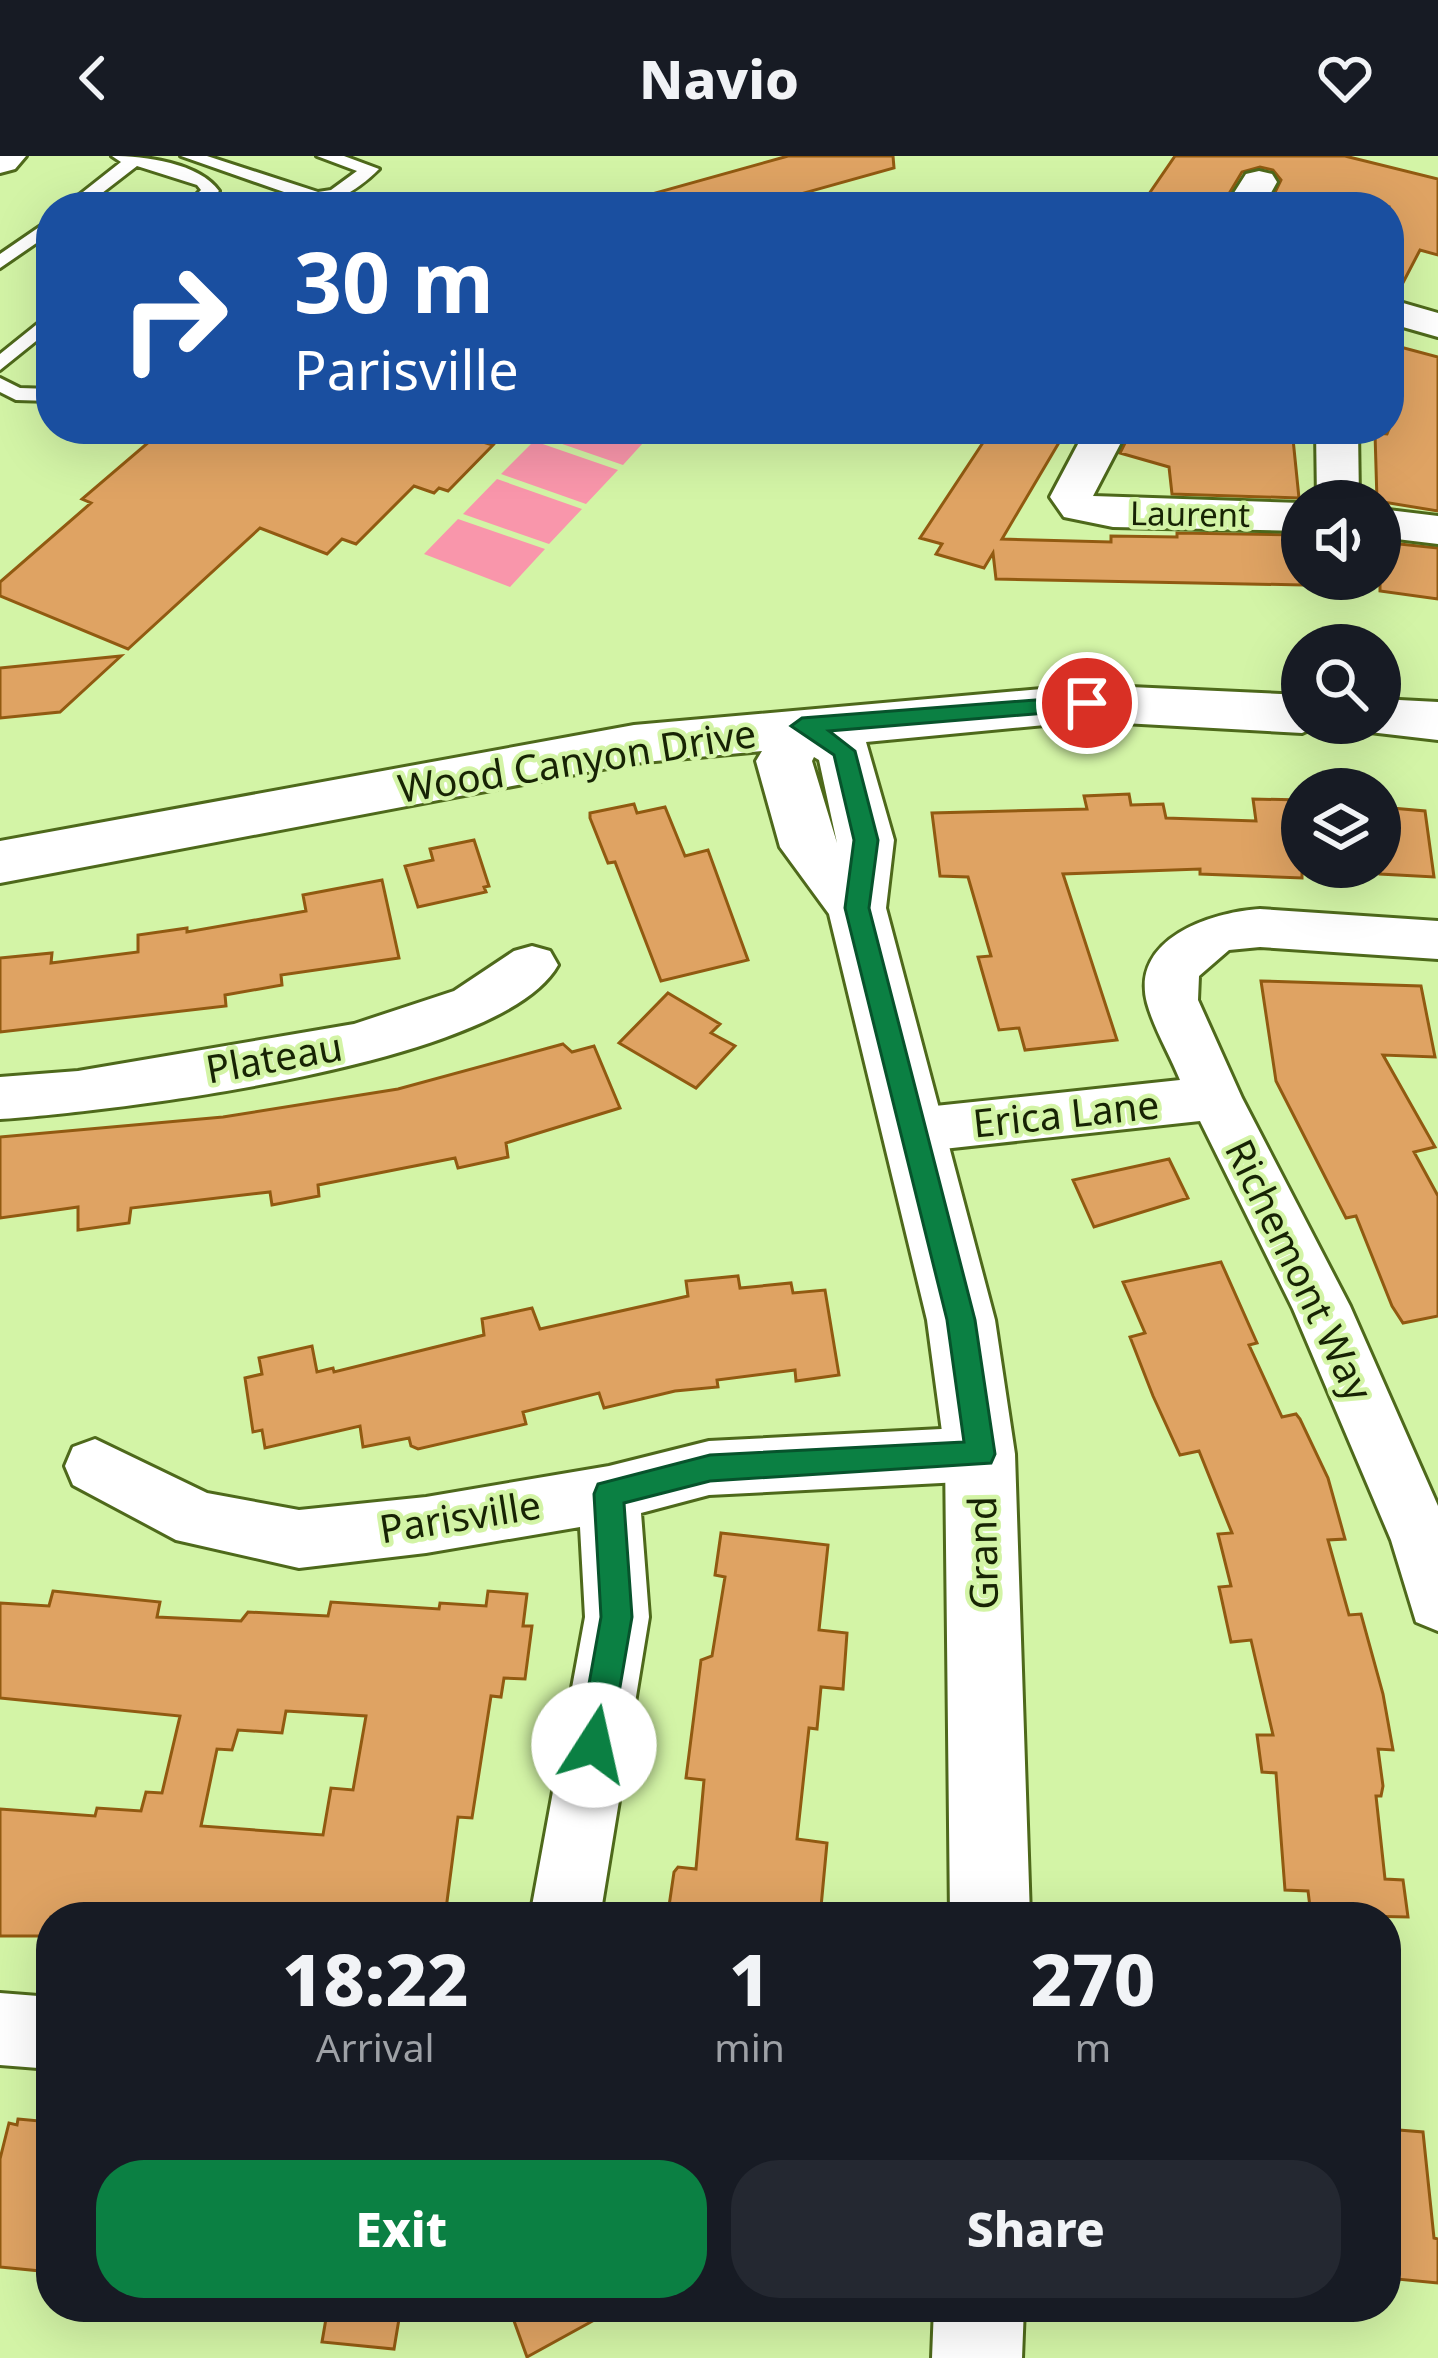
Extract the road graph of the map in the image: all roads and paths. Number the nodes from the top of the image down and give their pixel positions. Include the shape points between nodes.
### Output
1 (190, 156) edge
2 (326, 156) edge
3 (127, 158) edge
4 (90, 192) edge
5 (209, 192) edge
6 (285, 192) edge
7 (340, 192) edge
8 (36, 235) edge
9 (0, 263) edge
10 (36, 333) edge
11 (0, 364) edge
12 (0, 384) edge
13 (36, 395) edge
14 (1098, 444) edge
15 (1337, 444) edge
16 (1338, 480) edge
17 (1281, 517) edge
18 (1401, 526) edge
19 (1438, 530) edge
20 (1281, 714) edge
21 (1401, 719) edge
22 (1438, 722) edge
23 (802, 726) junction
24 (0, 862) edge
25 (1438, 940) edge
26 (532, 965) dead end
27 (0, 1098) edge
28 (1215, 1098) junction
29 (916, 1130) junction
30 (980, 1454) junction
31 (95, 1466) dead end
32 (609, 1494) junction
33 (1430, 1539) edge
34 (1438, 1600) edge
35 (568, 1902) edge
36 (990, 1902) edge
37 (0, 2029) edge
38 (36, 2032) edge
39 (978, 2322) edge
40 (977, 2358) edge

1 - 6 lane
2 - 7 lane via 370,170
3 - 4 lane
3 - 5 lane via 203,181
8 - 9 lane
10 - 11 lane
12 - 13 lane
14 - 17 street, Laurent via 1075,482 1071,497 1079,507
15 - 16 street
18 - 19 street
20 - 23 street, Wood Canyon Drive via 1087,703
21 - 22 street
23 - 24 street, Wood Canyon Drive via 634,744
23 - 29 street, Grand via 784,760 808,847 857,908
25 - 28 street, Richemont Way via 1268,930 1219,933 1194,947 1173,970 1172,1000
26 - 27 street, Plateau via 438,1021 354,1045
28 - 29 street, Erica Lane
28 - 33 street, Richemont Way
29 - 30 street, Grand via 961,1320
30 - 32 street, Parisville via 710,1468
30 - 36 street, Grand
31 - 32 street, Parisville via 198,1520 299,1539
32 - 35 street via 616,1617
33 - 34 street, Richemont Way
37 - 38 street
39 - 40 street

